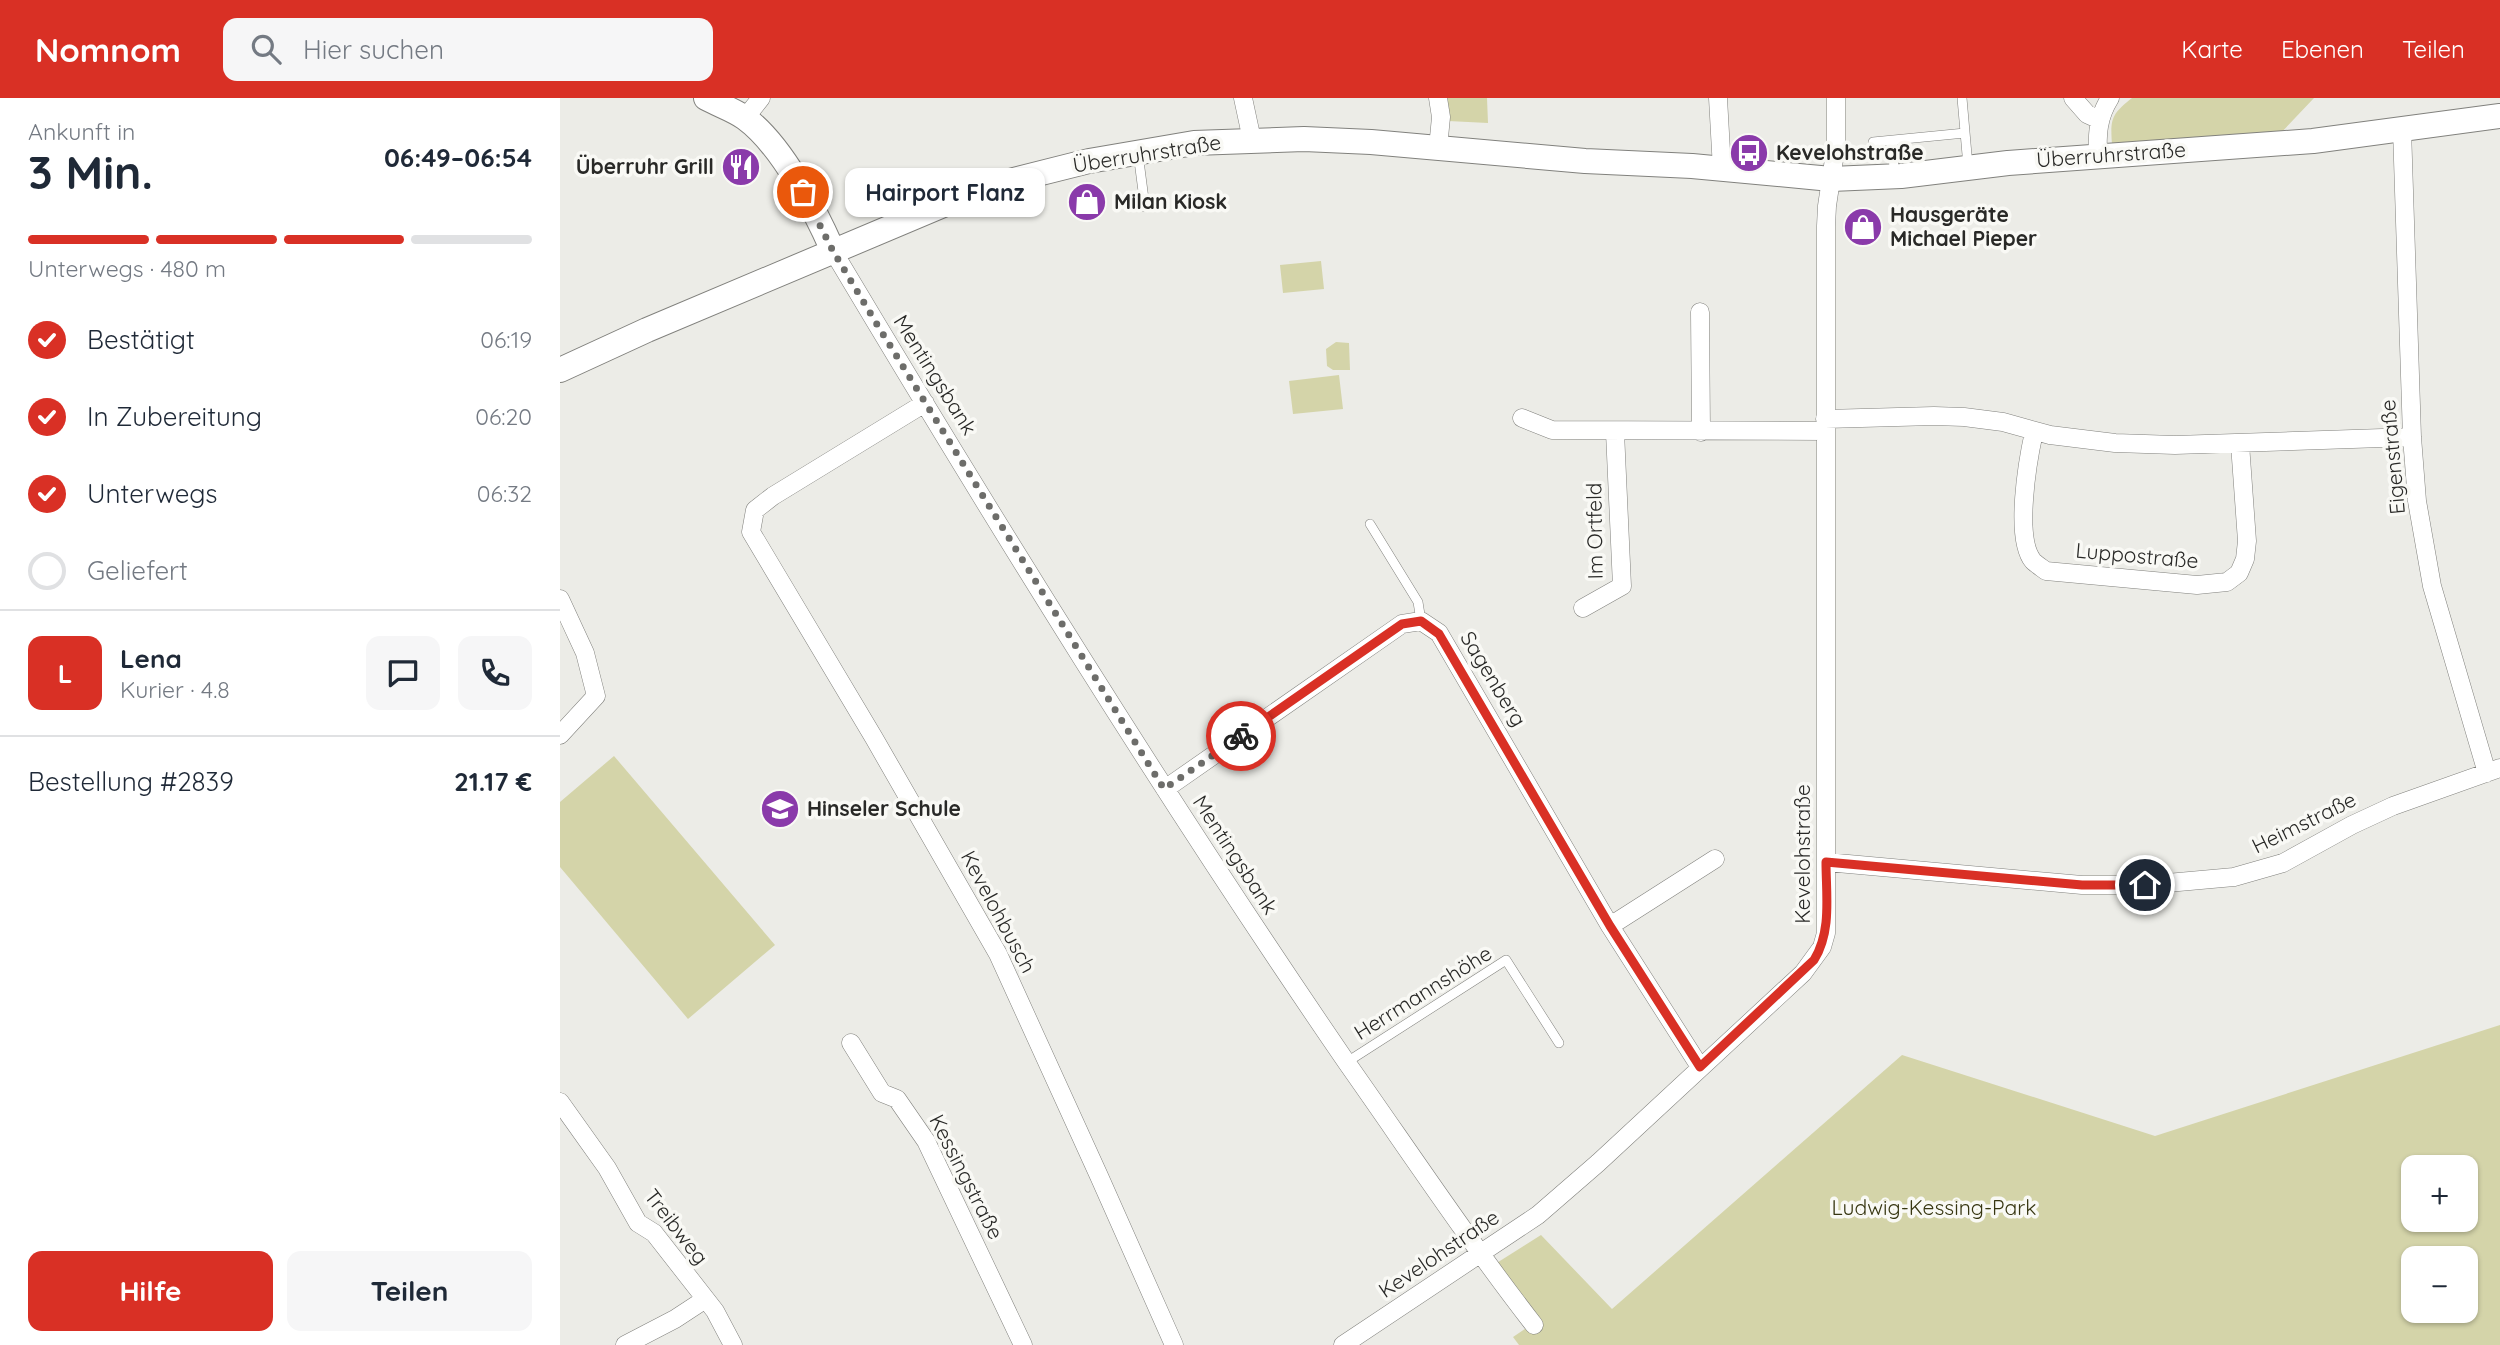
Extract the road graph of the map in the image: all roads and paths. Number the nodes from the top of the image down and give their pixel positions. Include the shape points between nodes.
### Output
1 (706, 98) edge
2 (761, 98) edge
3 (1243, 98) edge
4 (1437, 98) edge
5 (1718, 98) edge
6 (1836, 98) edge
7 (1962, 98) edge
8 (2073, 98) edge
9 (2110, 98) edge
10 (2500, 116) edge
11 (745, 118) junction
12 (2100, 120) junction
13 (2402, 129) junction
14 (1965, 133) junction
15 (1252, 140) junction
16 (1893, 141) junction
17 (1872, 142) dead end
18 (1438, 148) junction
19 (1138, 151) junction
20 (2098, 155) junction
21 (1968, 168) junction
22 (1722, 169) junction
23 (1895, 176) junction
24 (1831, 179) junction
25 (1145, 207) dead end
26 (833, 251) junction
27 (1700, 312) dead end
28 (560, 370) edge
29 (925, 403) junction
30 (1522, 418) dead end
31 (1825, 425) junction
32 (1615, 432) junction
33 (1701, 432) junction
34 (2034, 432) junction
35 (2412, 437) junction
36 (2240, 444) junction
37 (1370, 524) dead end
38 (560, 599) edge
39 (1583, 608) dead end
40 (1421, 621) junction
41 (560, 736) edge
42 (2494, 771) edge
43 (1164, 789) junction
44 (1715, 859) dead end
45 (1826, 862) junction
46 (1610, 926) junction
47 (1559, 1042) dead end
48 (851, 1043) dead end
49 (1347, 1062) junction
50 (1700, 1067) junction
51 (560, 1102) edge
52 (1479, 1255) junction
53 (704, 1300) junction
54 (1534, 1325) dead end
55 (625, 1345) edge
56 (733, 1345) edge
57 (1023, 1345) edge
58 (1174, 1345) edge
59 (1343, 1345) edge

1 - 11 main road
2 - 11 street
3 - 15 street
4 - 18 street via 1441,117
5 - 22 street
6 - 24 street, Kevelohstraße
7 - 14 lane
8 - 12 street, Überruhrstraße via 2087,114
9 - 12 street
10 - 13 main road, Überruhrstraße
11 - 26 main road via 791,172
12 - 20 street
13 - 20 main road, Überruhrstraße via 2236,148
13 - 35 street, Eigenstraße
14 - 16 lane
14 - 21 lane
15 - 18 main road, Überruhrstraße
15 - 19 main road, Überruhrstraße
16 - 17 lane
16 - 23 lane
18 - 22 main road, Überruhrstraße
19 - 25 lane
19 - 26 main road, Überruhrstraße via 986,187
20 - 21 main road, Überruhrstraße
21 - 23 main road, Überruhrstraße
22 - 24 main road, Überruhrstraße
23 - 24 main road, Überruhrstraße
24 - 31 street, Kevelohstraße
26 - 28 main road, Überruhrstraße
26 - 29 street, Mentingsbank
27 - 33 street
29 - 43 street, Mentingsbank
29 - 58 street, Kevelohbusch via 773,496 755,510 751,532 998,954
30 - 32 street via 1552,430
31 - 33 street
31 - 34 street via 1964,417
31 - 45 street, Kevelohstraße
32 - 33 street
32 - 39 street, Im Ortfeld via 1622,586
34 - 36 street via 2115,443
34 - 36 street, Luppostraße via 2026,475 2024,528 2033,561 2046,571 2197,585 2227,582 2239,573 2245,559
35 - 36 street
35 - 42 street, Eigenstraße via 2432,586
37 - 40 lane via 1418,602
38 - 41 street via 585,653 596,696
40 - 43 street via 1402,624
40 - 46 street, Sagenberg via 1439,634
42 - 45 street, Heimstraße via 2393,806 2283,863 2234,877 2082,885
43 - 49 street, Mentingsbank
44 - 46 street
45 - 50 street, Kevelohstraße via 1822,947 1814,960
46 - 50 street, Sagenberg
47 - 49 lane, Herrmannshöhe via 1506,960
48 - 57 street, Kessingstraße via 882,1093 897,1099 926,1141
49 - 52 street, Mentingsbank
50 - 52 street, Kevelohstraße via 1538,1215
51 - 53 street, Treibweg via 639,1223 654,1233
52 - 54 street, Mentingsbank
52 - 59 street, Kevelohstraße
53 - 55 street
53 - 56 street, Treibweg

